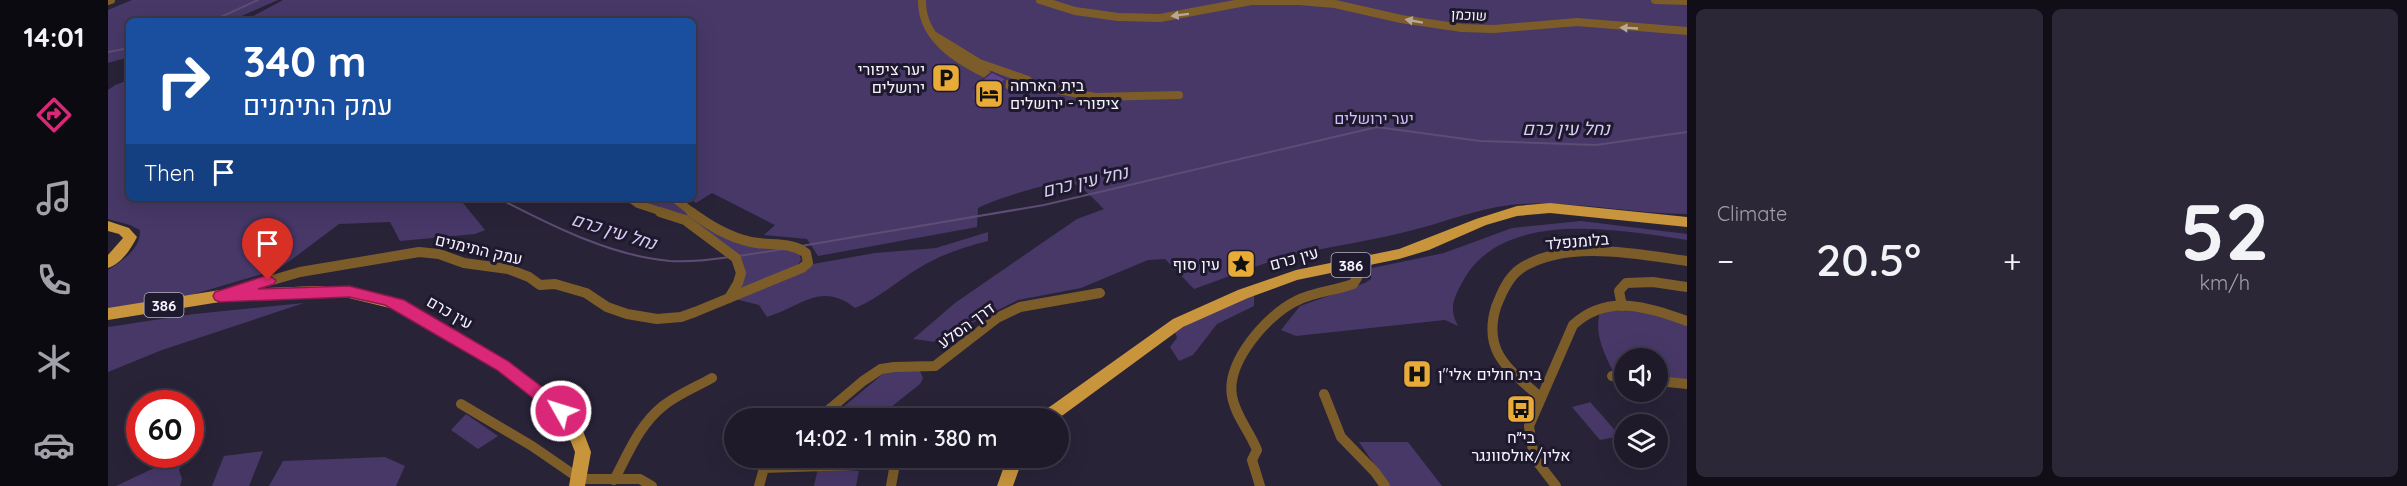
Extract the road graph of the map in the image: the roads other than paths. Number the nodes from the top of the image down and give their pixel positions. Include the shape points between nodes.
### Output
1 (922, 0) edge
2 (1040, 0) edge
3 (1655, 0) edge
4 (1687, 0) edge
5 (1687, 31) edge
6 (1179, 95) dead end
7 (635, 201) edge
8 (678, 201) edge
9 (1687, 222) edge
10 (108, 226) edge
11 (1687, 261) edge
12 (108, 263) edge
13 (1352, 265) junction
14 (1687, 287) edge
15 (1100, 293) dead end
16 (220, 296) junction
17 (729, 298) junction
18 (1622, 306) junction
19 (108, 314) edge
20 (1687, 321) edge
21 (712, 378) dead end
22 (1668, 382) edge
23 (1687, 384) edge
24 (1324, 394) dead end
25 (1541, 398) junction
26 (460, 404) dead end
27 (831, 408) edge
28 (1061, 408) edge
29 (764, 468) edge
30 (893, 468) edge
31 (1011, 468) edge
32 (614, 480) junction
33 (578, 483) edge
34 (652, 486) edge
35 (759, 486) edge
36 (891, 486) edge
37 (1005, 486) edge
38 (1260, 486) edge
39 (1385, 486) edge
40 (1556, 486) edge

1 - 6 street via 924,22 951,54 1008,85 1021,89 1027,84 1095,97
5 -> 2 street, שוכמן via 1566,22 1462,28 1299,1 1251,1 1160,18 1118,17 1075,12
3 - 4 street
7 - 17 street via 685,220 736,258 741,272
8 - 17 street, עמק התימנים via 717,230 752,242 792,245 806,253 808,263 802,268
9 - 13 main road, עין כרם / 386 via 1550,208 1517,211 1424,246
10 - 12 main road via 130,237
11 - 25 street, בלומנפלד via 1608,252 1572,254 1532,263 1513,276 1499,299 1491,336 1500,358
13 - 28 main road, עין כרם / 386 via 1290,277 1191,316
13 - 38 street via 1357,278 1353,284 1302,298 1286,307 1255,337 1238,362 1231,392 1257,450 1252,460
14 - 18 street via 1627,284 1619,293
15 - 27 street, דרך הסלע via 1020,307 997,318 935,366 885,367
16 - 17 street, עמק התימנים via 300,272 419,252 508,268 540,285 555,284 585,293 608,307 657,319 681,317
16 - 19 main road, 386
16 - 33 main road, עין כרם / 386 via 349,292 398,304 502,366 561,411 581,442
18 - 20 street via 1638,306
18 - 25 street via 1595,310 1579,318
21 - 32 street via 656,412
22 - 23 street
24 - 39 street via 1338,432 1375,468
25 - 40 street via 1529,426 1529,436 1539,464
26 - 33 street via 532,446
29 - 35 street
30 - 36 street
31 - 37 main road
32 - 33 street
32 - 34 street via 640,479

